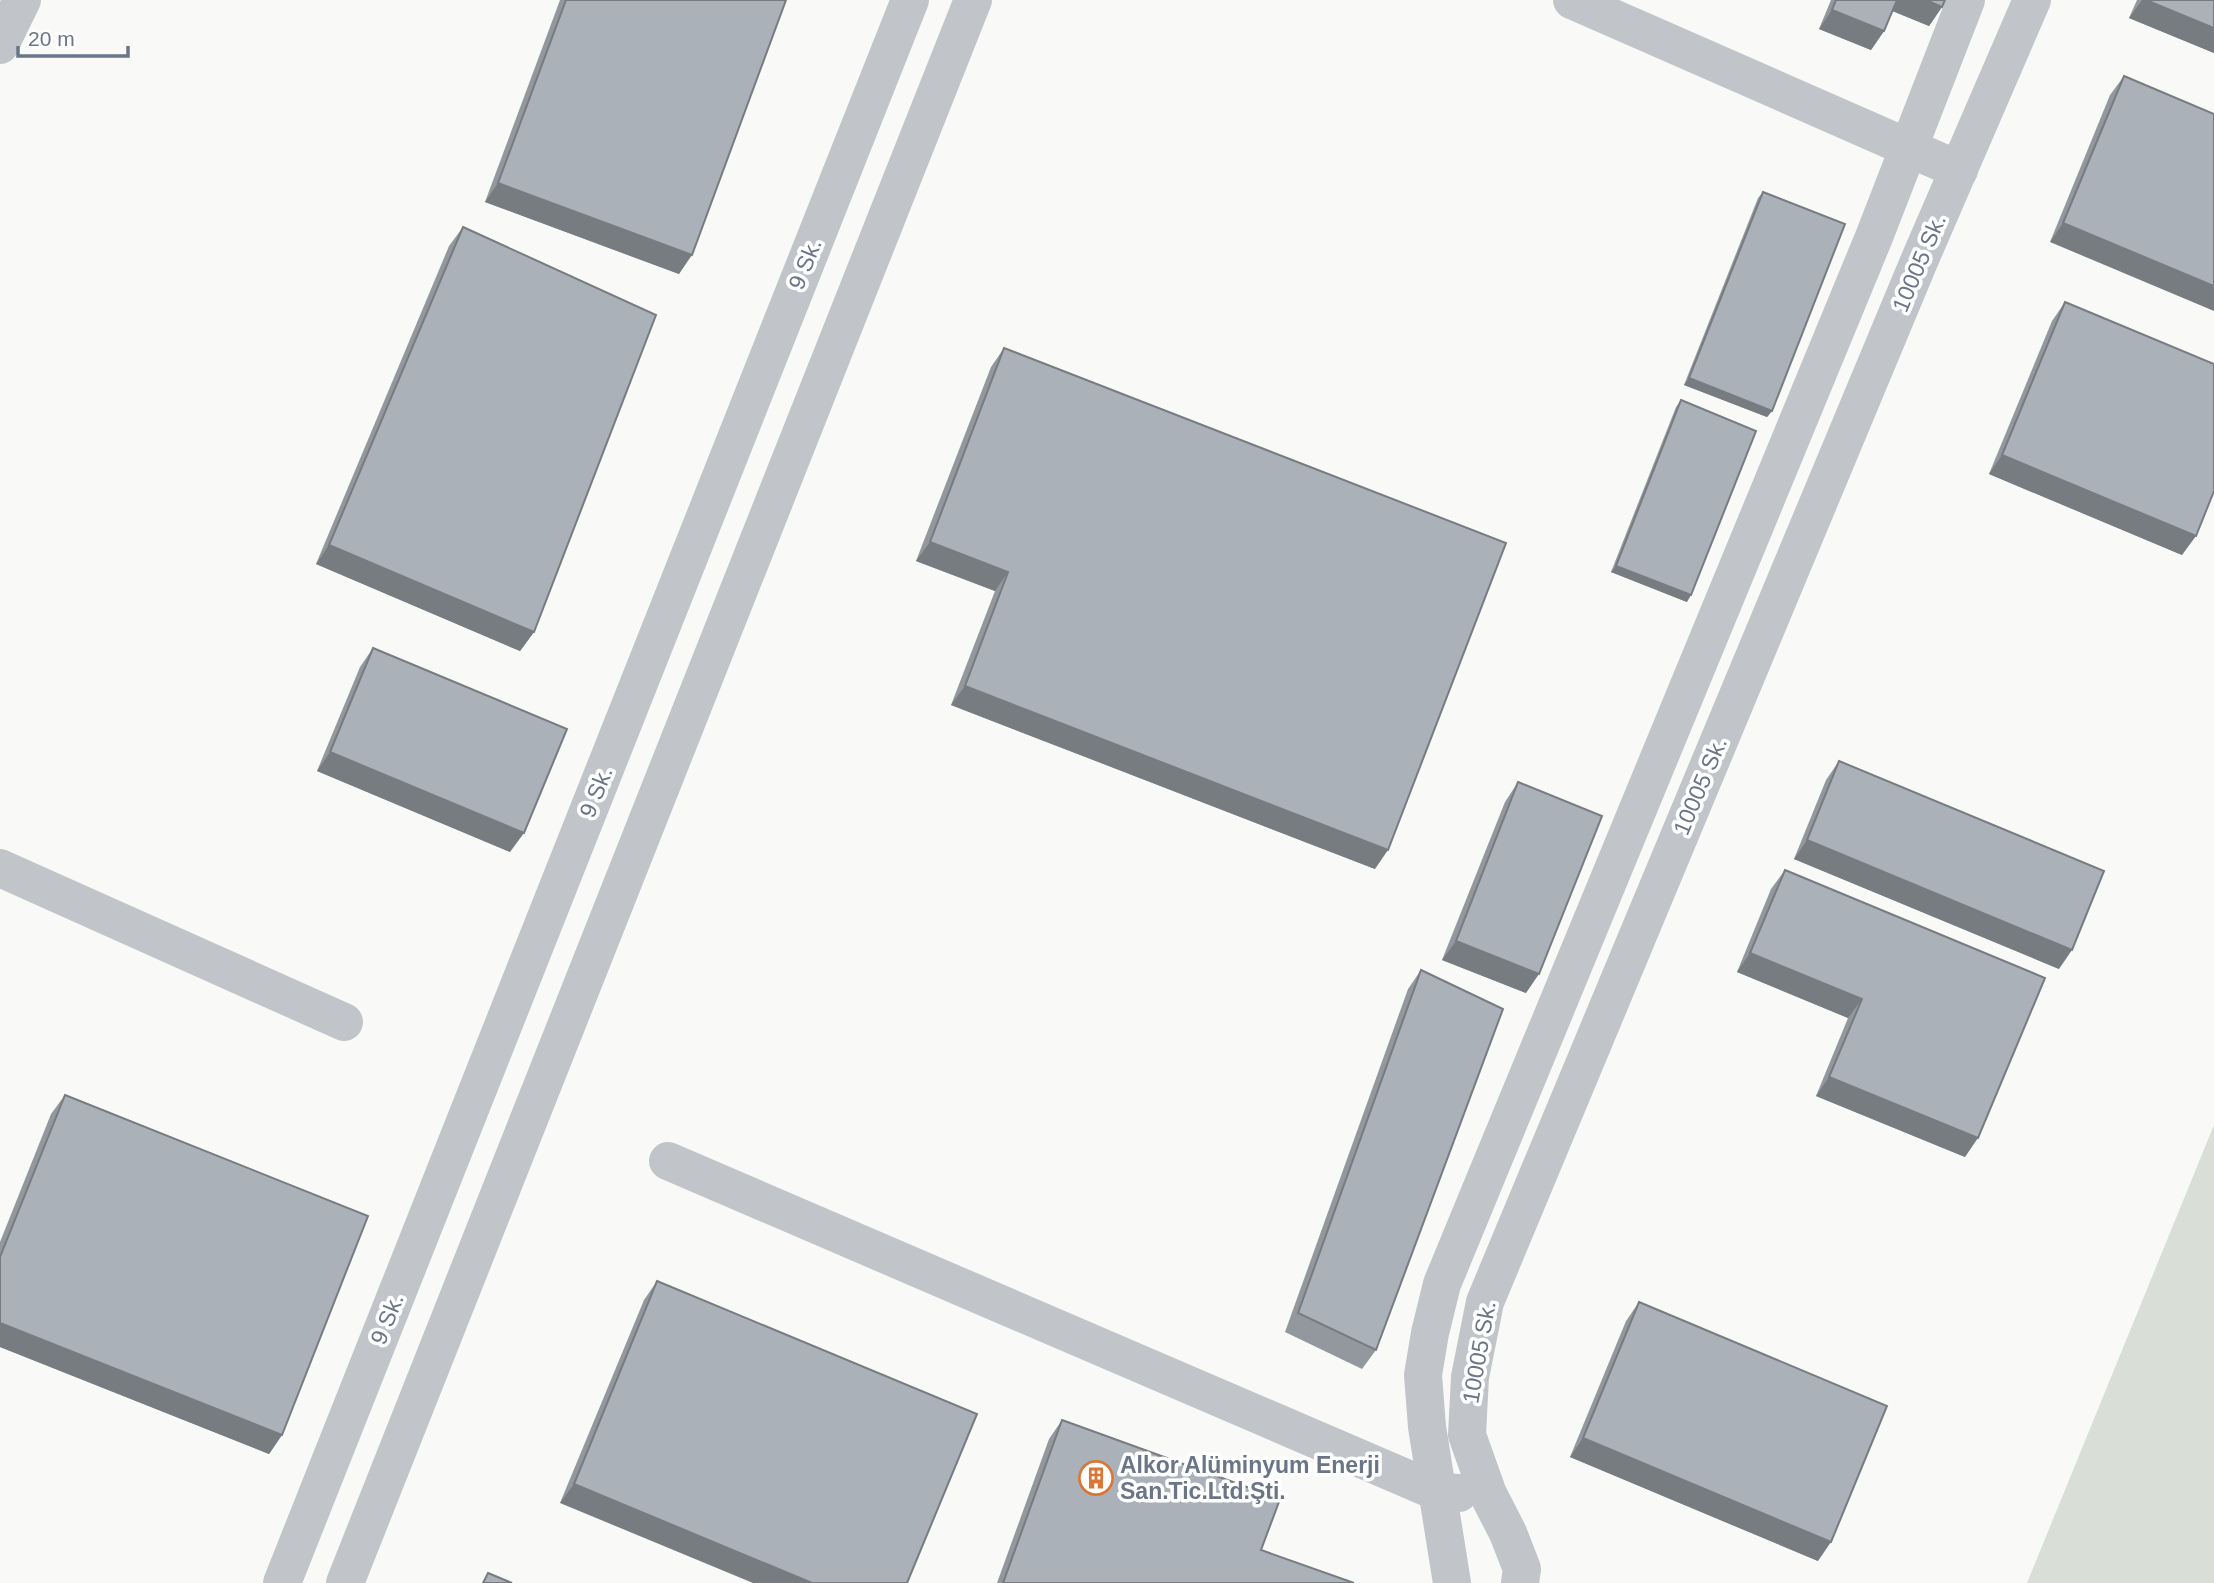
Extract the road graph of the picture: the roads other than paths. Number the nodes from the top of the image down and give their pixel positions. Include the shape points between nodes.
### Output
1 (22, 0) edge
2 (910, 0) edge
3 (973, 0) edge
4 (1572, 0) edge
5 (1965, 0) edge
6 (2032, 0) edge
7 (0, 45) edge
8 (1908, 147) junction
9 (1959, 170) junction
10 (0, 868) edge
11 (344, 1023) dead end
12 (668, 1161) dead end
13 (1438, 1492) junction
14 (1488, 1494) junction
15 (282, 1583) edge
16 (345, 1583) edge
17 (1452, 1583) edge
18 (1520, 1583) edge

1 - 7 lane
2 - 15 lane, 9 Sk.
3 - 16 lane
4 - 8 lane
5 - 8 lane, 10005 Sk.
6 - 9 lane, 10005 Sk.
8 - 9 lane
8 - 13 lane, 10005 Sk. via 1441,1284 1423,1376
9 - 14 lane, 10005 Sk. via 1485,1302 1471,1377 1467,1435
10 - 11 lane
12 - 13 lane
13 - 14 lane
13 - 17 lane, 10005 Sk.
14 - 18 lane, 10005 Sk. via 1522,1569

